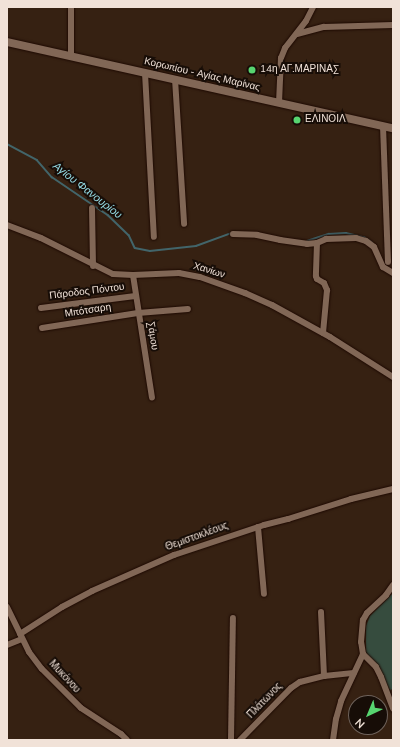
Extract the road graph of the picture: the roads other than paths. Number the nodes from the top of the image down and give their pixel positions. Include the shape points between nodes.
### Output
1 (72, 7) edge
2 (313, 7) edge
3 (393, 25) edge
4 (296, 34) junction
5 (7, 42) edge
6 (71, 56) junction
7 (145, 73) junction
8 (175, 79) junction
9 (280, 103) junction
10 (383, 126) junction
11 (393, 128) edge
12 (92, 208) dead end
13 (184, 224) dead end
14 (7, 225) edge
15 (233, 234) dead end
16 (154, 237) dead end
17 (317, 243) junction
18 (388, 262) dead end
19 (93, 266) junction
20 (393, 273) edge
21 (133, 276) junction
22 (135, 296) junction
23 (41, 308) dead end
24 (188, 309) dead end
25 (138, 313) junction
26 (42, 328) dead end
27 (323, 333) junction
28 (393, 377) edge
29 (152, 398) dead end
30 (393, 489) edge
31 (258, 527) junction
32 (393, 585) edge
33 (264, 594) dead end
34 (7, 607) edge
35 (321, 612) dead end
36 (232, 618) dead end
37 (21, 636) junction
38 (7, 645) edge
39 (363, 654) junction
40 (354, 673) junction
41 (324, 676) junction
42 (393, 709) edge
43 (233, 728) junction
44 (242, 739) edge
45 (128, 740) edge
46 (231, 740) edge
47 (333, 740) edge

1 - 6 street
2 - 4 street
3 - 4 street via 324,27
4 - 9 street via 281,58
5 - 6 main road, Κορωπίου - Αγίας Μαρίνας
6 - 7 main road, Κορωπίου - Αγίας Μαρίνας
7 - 8 main road, Κορωπίου - Αγίας Μαρίνας
7 - 16 street
8 - 9 main road, Κορωπίου - Αγίας Μαρίνας
8 - 13 street
9 - 10 main road, Κορωπίου - Αγίας Μαρίνας
10 - 11 main road, Κορωπίου - Αγίας Μαρίνας
10 - 18 street
12 - 19 street
14 - 19 street, Χανίων via 41,238
15 - 17 street via 257,235 307,244
17 - 20 street via 326,239 347,238 366,242 377,251 383,267
17 - 27 street via 316,276 327,290
19 - 21 street, Χανίων via 113,274
21 - 22 street, Σάμου
21 - 27 street, Χανίων via 179,273 200,277 272,305
22 - 23 street, Πάροδος Πόντου
22 - 25 street, Σάμου
24 - 25 street, Μπότσαρη
25 - 26 street, Μπότσαρη
25 - 29 street, Σάμου
27 - 28 street, Χανίων
30 - 31 street, Θεμιστοκλέους
31 - 33 street
31 - 37 street, Θεμιστοκλέους via 174,555 109,582 62,607
32 - 39 street via 363,620
34 - 37 street, Μυκόνου
35 - 41 street
36 - 43 street
37 - 38 street, Θεμιστοκλέους
37 - 45 street, Μυκόνου via 42,669 72,700
39 - 40 street
39 - 42 street via 376,667
40 - 41 street, Πλάτωνος
40 - 47 street via 341,701
41 - 44 street, Πλάτωνος via 306,679 291,688
43 - 44 street via 237,737
43 - 46 street

